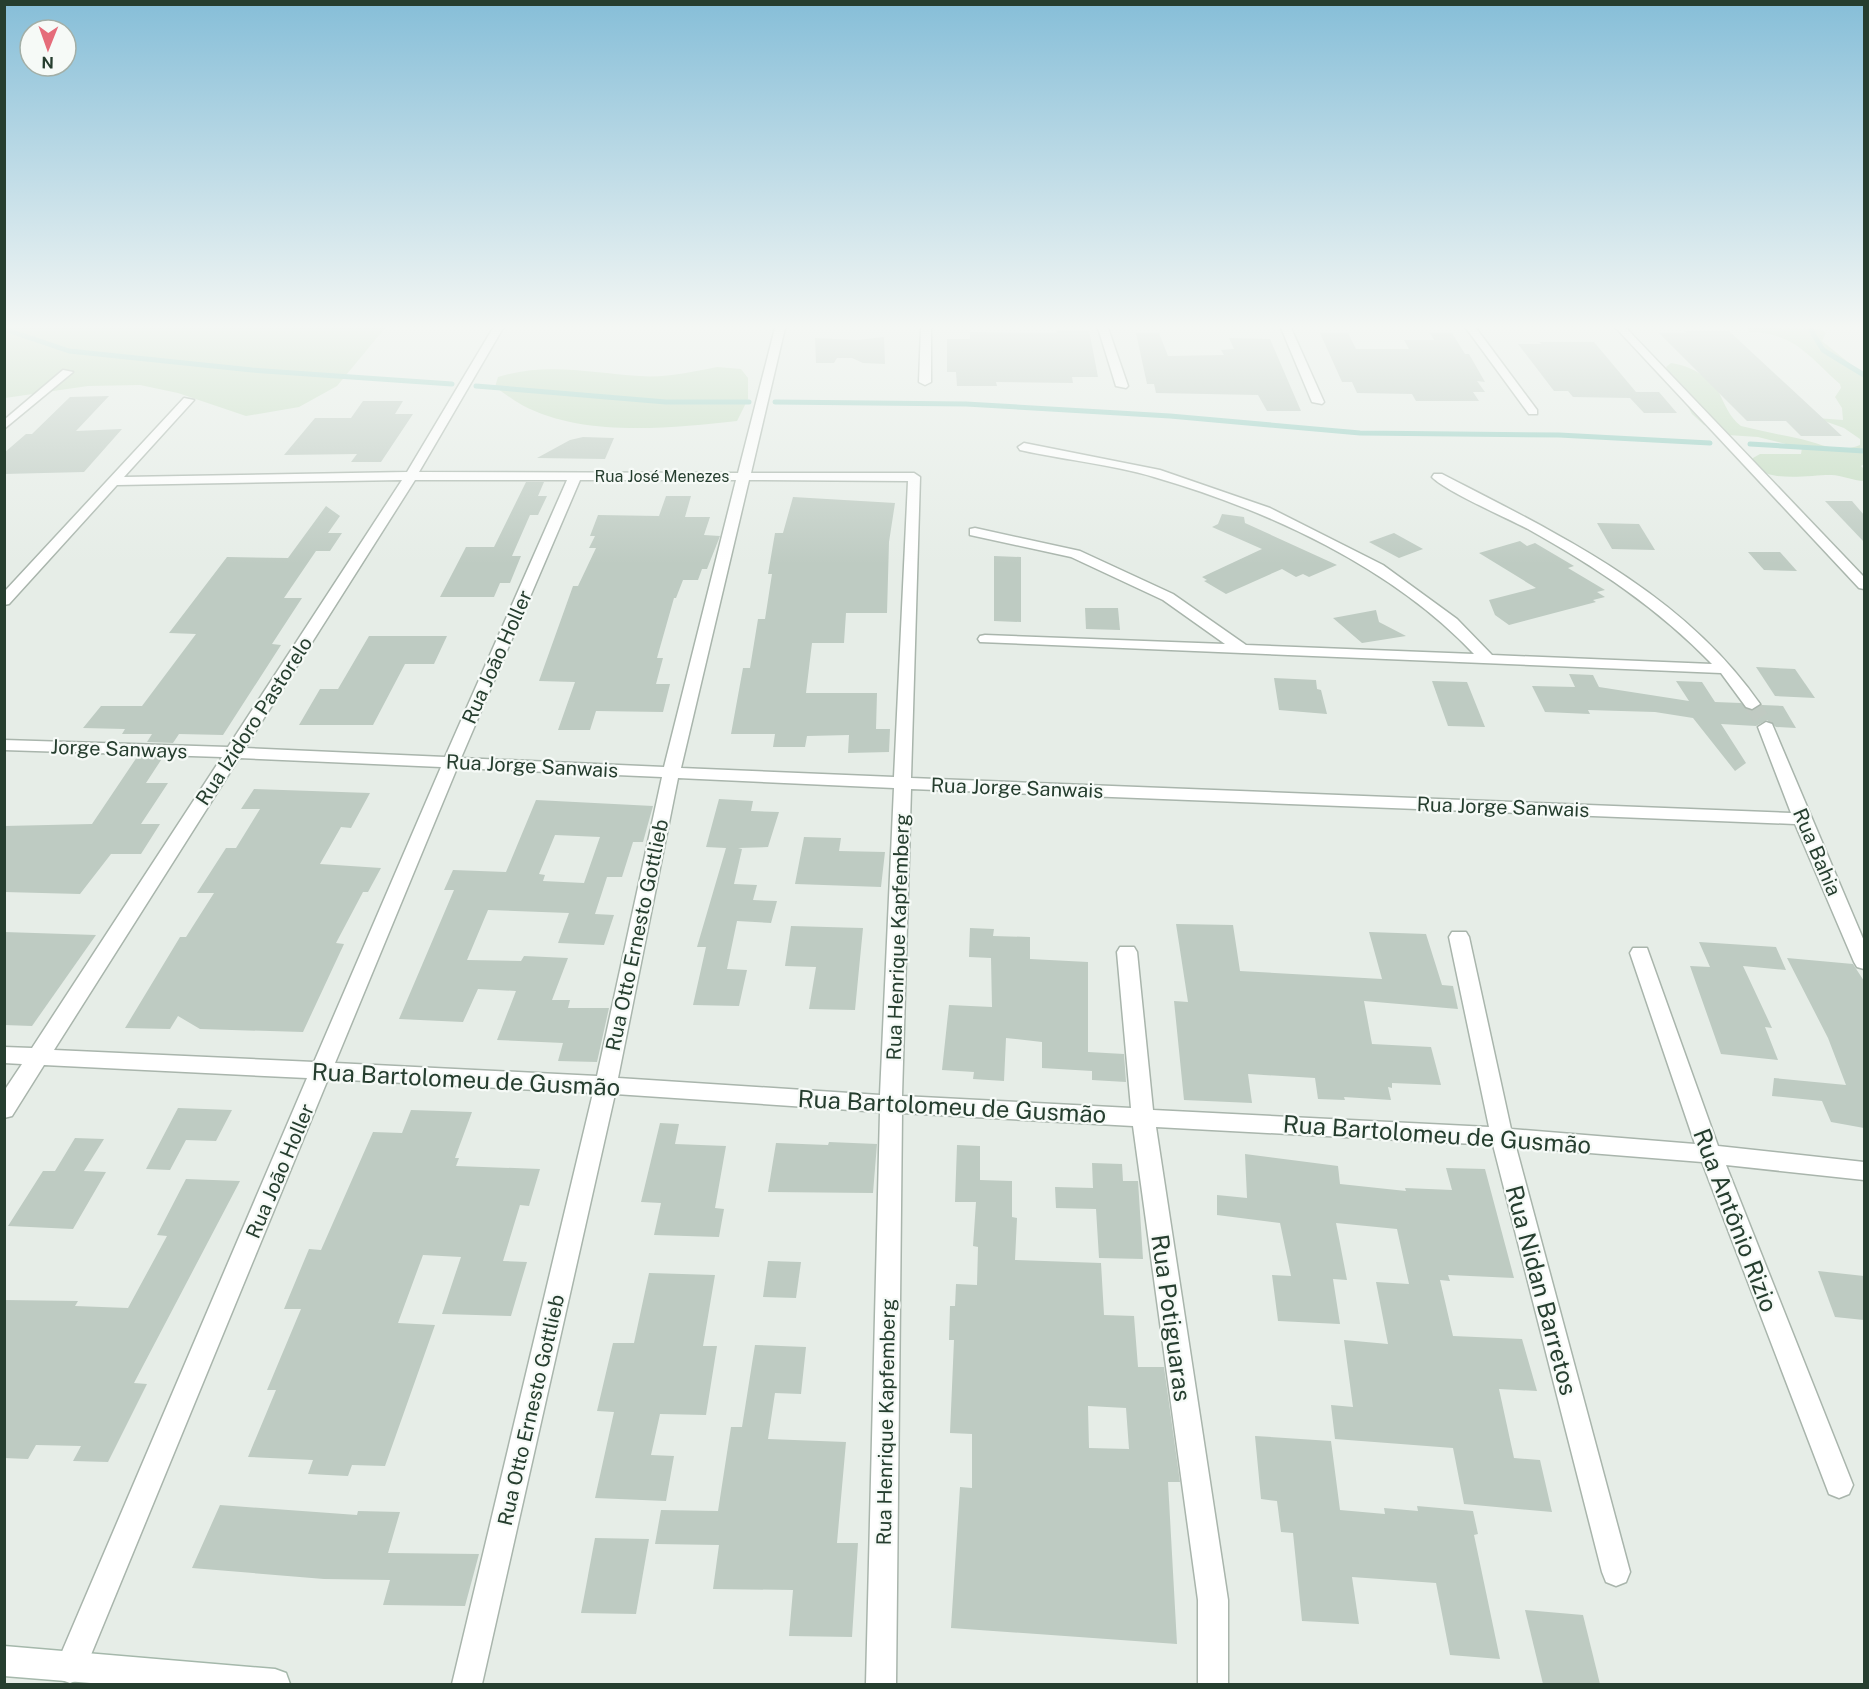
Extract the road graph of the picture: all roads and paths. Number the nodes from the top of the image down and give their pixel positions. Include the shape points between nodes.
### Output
1 (26, 407) edge
2 (183, 407) edge
3 (452, 407) edge
4 (761, 407) edge
5 (1529, 407) edge
6 (1695, 407) edge
7 (1533, 412) dead end
8 (4, 426) edge
9 (1024, 447) dead end
10 (411, 476) junction
11 (575, 476) junction
12 (745, 476) junction
13 (914, 477) joint
14 (1438, 477) dead end
15 (115, 481) junction
16 (975, 531) dead end
17 (1864, 585) edge
18 (4, 601) edge
19 (985, 639) dead end
20 (1242, 649) junction
21 (1486, 658) junction
22 (1726, 669) junction
23 (1752, 704) tunnel mouth
24 (1770, 734) tunnel mouth
25 (4, 745) edge
26 (233, 754) junction
27 (451, 762) junction
28 (671, 773) junction
29 (903, 783) junction
30 (1802, 819) junction
31 (1459, 937) dead end
32 (1126, 952) dead end
33 (1640, 953) dead end
34 (1864, 962) edge
35 (4, 1055) edge
36 (38, 1057) junction
37 (321, 1072) junction
38 (606, 1085) junction
39 (891, 1104) junction
40 (4, 1110) edge
41 (1143, 1116) junction
42 (1502, 1137) junction
43 (1710, 1154) junction
44 (1864, 1171) edge
45 (1839, 1485) dead end
46 (1616, 1572) dead end
47 (4, 1660) edge
48 (70, 1668) junction
49 (275, 1684) edge
50 (467, 1684) edge
51 (881, 1684) edge
52 (1213, 1684) edge

1 - 8 street
2 - 15 street
3 - 10 street, Rua Izidoro Pastorelo
4 - 12 street, Rua Otto Ernesto Gottlieb
5 - 7 street
6 - 17 street
9 - 21 street via 1156,473 1266,511 1377,568 1452,622
10 - 11 street, Rua José Menezes
10 - 15 street, Rua José Menezes
10 - 26 street, Rua Izidoro Pastorelo
11 - 12 street, Rua José Menezes
11 - 27 street, Rua João Holler
12 - 13 street, Rua José Menezes
12 - 28 street, Rua Otto Ernesto Gottlieb
13 - 29 street, Rua Henrique Kapfemberg
14 - 22 street via 1577,550 1688,628
15 - 18 street
16 - 20 street via 1076,554 1168,597
19 - 20 street
20 - 21 street
21 - 22 street
22 - 23 street
24 - 30 street, Rua Bahia
25 - 26 street, Jorge Sanways
26 - 27 street, Rua Jorge Sanwais
26 - 36 street, Rua Izidoro Pastorelo
27 - 28 street, Rua Jorge Sanwais
27 - 37 street, Rua João Holler
28 - 29 street, Rua Jorge Sanwais
28 - 38 street, Rua Otto Ernesto Gottlieb
29 - 30 street, Rua Jorge Sanwais
29 - 39 street, Rua Henrique Kapfemberg
30 - 34 street, Rua Bahia
31 - 42 street, Rua Nidan Barretos
32 - 41 street, Rua Potiguaras
33 - 43 street, Rua Antônio Rizio
35 - 36 street, Rua Bartolomeu de Gusmão
36 - 37 street, Rua Bartolomeu de Gusmão
36 - 40 street, Rua Izidoro Pastorelo
37 - 38 street, Rua Bartolomeu de Gusmão
37 - 48 street, Rua João Holler
38 - 39 street, Rua Bartolomeu de Gusmão
38 - 50 street, Rua Otto Ernesto Gottlieb
39 - 41 street, Rua Bartolomeu de Gusmão
39 - 51 street, Rua Henrique Kapfemberg
41 - 42 street, Rua Bartolomeu de Gusmão
41 - 52 street, Rua Potiguaras via 1213,1600
42 - 43 street, Rua Bartolomeu de Gusmão
42 - 46 street, Rua Nidan Barretos
43 - 44 street, Rua Bartolomeu de Gusmão
43 - 45 street, Rua Antônio Rizio
47 - 48 street
48 - 49 street

